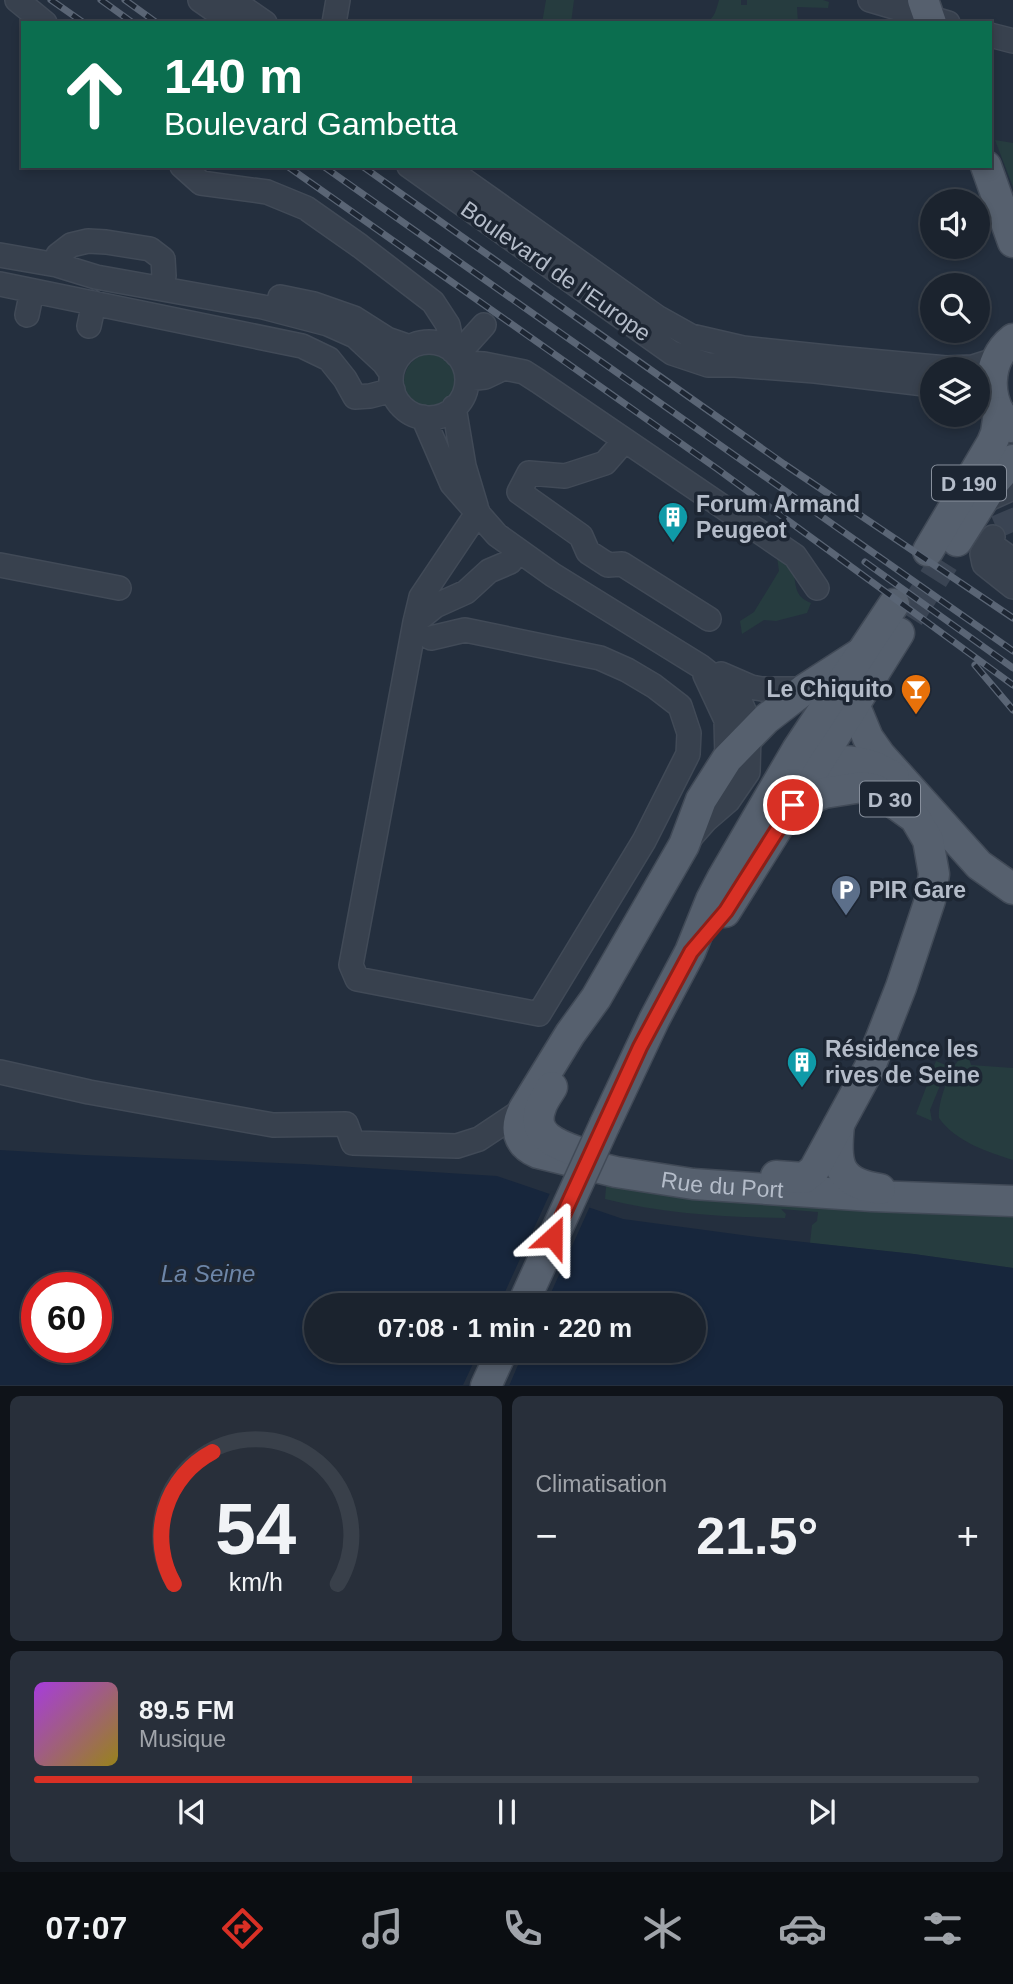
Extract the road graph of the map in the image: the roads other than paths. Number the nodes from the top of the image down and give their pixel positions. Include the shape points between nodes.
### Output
1 (17, 0) edge
2 (200, 0) edge
3 (232, 0) edge
4 (338, 0) edge
5 (870, 0) edge
6 (933, 16) edge
7 (43, 21) edge
8 (230, 21) edge
9 (262, 21) edge
10 (334, 21) edge
11 (992, 36) edge
12 (1013, 41) edge
13 (184, 168) edge
14 (412, 168) edge
15 (447, 168) edge
16 (987, 168) edge
17 (1013, 242) edge
18 (0, 255) edge
19 (57, 265) junction
20 (0, 284) edge
21 (32, 291) junction
22 (94, 303) junction
23 (437, 309) junction
24 (27, 315) dead end
25 (484, 325) dead end
26 (89, 326) dead end
27 (418, 344) junction
28 (1004, 349) edge
29 (735, 353) junction
30 (837, 358) junction
31 (460, 362) junction
32 (815, 371) junction
33 (392, 381) junction
34 (920, 383) edge
35 (454, 407) junction
36 (996, 408) edge
37 (424, 417) junction
38 (625, 440) junction
39 (1013, 460) edge
40 (997, 497) edge
41 (478, 513) junction
42 (518, 551) junction
43 (447, 557) junction
44 (1013, 560) edge
45 (0, 565) edge
46 (473, 585) junction
47 (1013, 587) edge
48 (119, 588) dead end
49 (817, 588) dead end
50 (709, 619) dead end
51 (423, 630) junction
52 (863, 651) junction
53 (700, 666) junction
54 (806, 689) junction
55 (855, 704) junction
56 (749, 735) junction
57 (727, 759) junction
58 (815, 766) junction
59 (782, 776) junction
60 (915, 791) junction
61 (793, 805) junction
62 (684, 845) junction
63 (979, 865) junction
64 (934, 884) junction
65 (1013, 889) edge
66 (691, 952) junction
67 (596, 998) junction
68 (0, 1072) edge
69 (524, 1109) junction
70 (839, 1124) junction
71 (479, 1139) junction
72 (525, 1144) junction
73 (973, 1200) junction
74 (1013, 1201) edge
75 (528, 1293) edge
76 (496, 1363) edge
77 (486, 1385) edge

1 - 7 street
2 - 8 street
3 - 9 street
4 - 10 street
5 - 6 street
11 - 12 street
13 - 23 street via 201,183 267,192 306,208 396,272
14 - 29 street, Boulevard de l'Europe via 672,353 708,365
15 - 29 street, Boulevard de l'Europe via 657,317
16 - 17 main road
18 - 19 street
19 - 27 street via 101,265 314,304 354,318 387,339
19 - 33 street via 328,324 355,336 376,354
20 - 21 street
21 - 22 street
21 - 24 street
22 - 26 street
22 - 33 street via 302,346 329,359 355,397 370,396
23 - 27 street via 436,322
23 - 31 street via 448,325
25 - 31 street
27 - 31 street via 436,342
27 - 33 street via 401,353
28 - 30 street, Boulevard de l'Europe via 980,366 946,368
28 - 36 main road via 992,387
29 - 30 street, Boulevard de l'Europe
29 - 32 street, Boulevard de l'Europe
30 - 32 street
31 - 35 street via 465,389
31 - 38 street via 485,377 504,368 524,372
32 - 34 street, Boulevard de l'Europe
33 - 37 street via 402,407
35 - 37 street via 445,414
35 - 41 street
36 - 40 main road, D 190 via 994,439 936,556
37 - 41 street via 452,484
38 - 49 street via 795,556
38 - 50 street via 605,463 565,476 529,472 519,492 581,536 588,552 608,565 622,564
39 - 40 main road, D 190
41 - 42 street
41 - 43 street
42 - 46 street via 510,562
42 - 53 street
43 - 46 street via 453,577
43 - 51 street via 421,597
44 - 47 street via 991,540 982,554 984,564
45 - 48 street
46 - 51 street via 435,606
51 - 51 street via 351,965 358,979 539,1014 632,864 688,754 689,733 680,706 627,670 600,659 465,630
52 - 54 main road
52 - 55 main road via 901,611
52 - 59 main road
53 - 54 street via 751,687
53 - 56 street via 740,701
53 - 57 street via 726,720
54 - 56 main road
55 - 58 main road
55 - 60 main road, D 30 via 874,747
56 - 57 main road
56 - 62 street via 748,772 728,801
57 - 62 main road via 701,800
58 - 59 main road, D 30
58 - 60 main road, D 30 via 863,763
58 - 61 main road
59 - 66 main road via 711,900
60 - 63 main road, D 30
61 - 64 main road, D 30 via 824,793 862,787 876,790 915,818 928,839
61 - 66 main road via 726,911
62 - 67 main road
63 - 64 main road via 954,871
63 - 65 main road, D 30
64 - 70 main road via 870,1067
66 - 75 main road, bridge via 645,1038
67 - 69 main road
67 - 70 main road via 579,1040 540,1108 541,1127 554,1143 638,1169 804,1178 814,1170
68 - 71 street, Rue du Port via 273,1125 345,1124 353,1143 457,1146
69 - 71 street, Rue du Port
69 - 72 main road via 518,1126
70 - 73 main road, Rue du Port via 837,1157 842,1170 863,1187
71 - 72 street, Rue du Port
72 - 73 main road, Rue du Port via 547,1155 671,1182
73 - 74 main road, Rue du Port
76 - 77 main road

